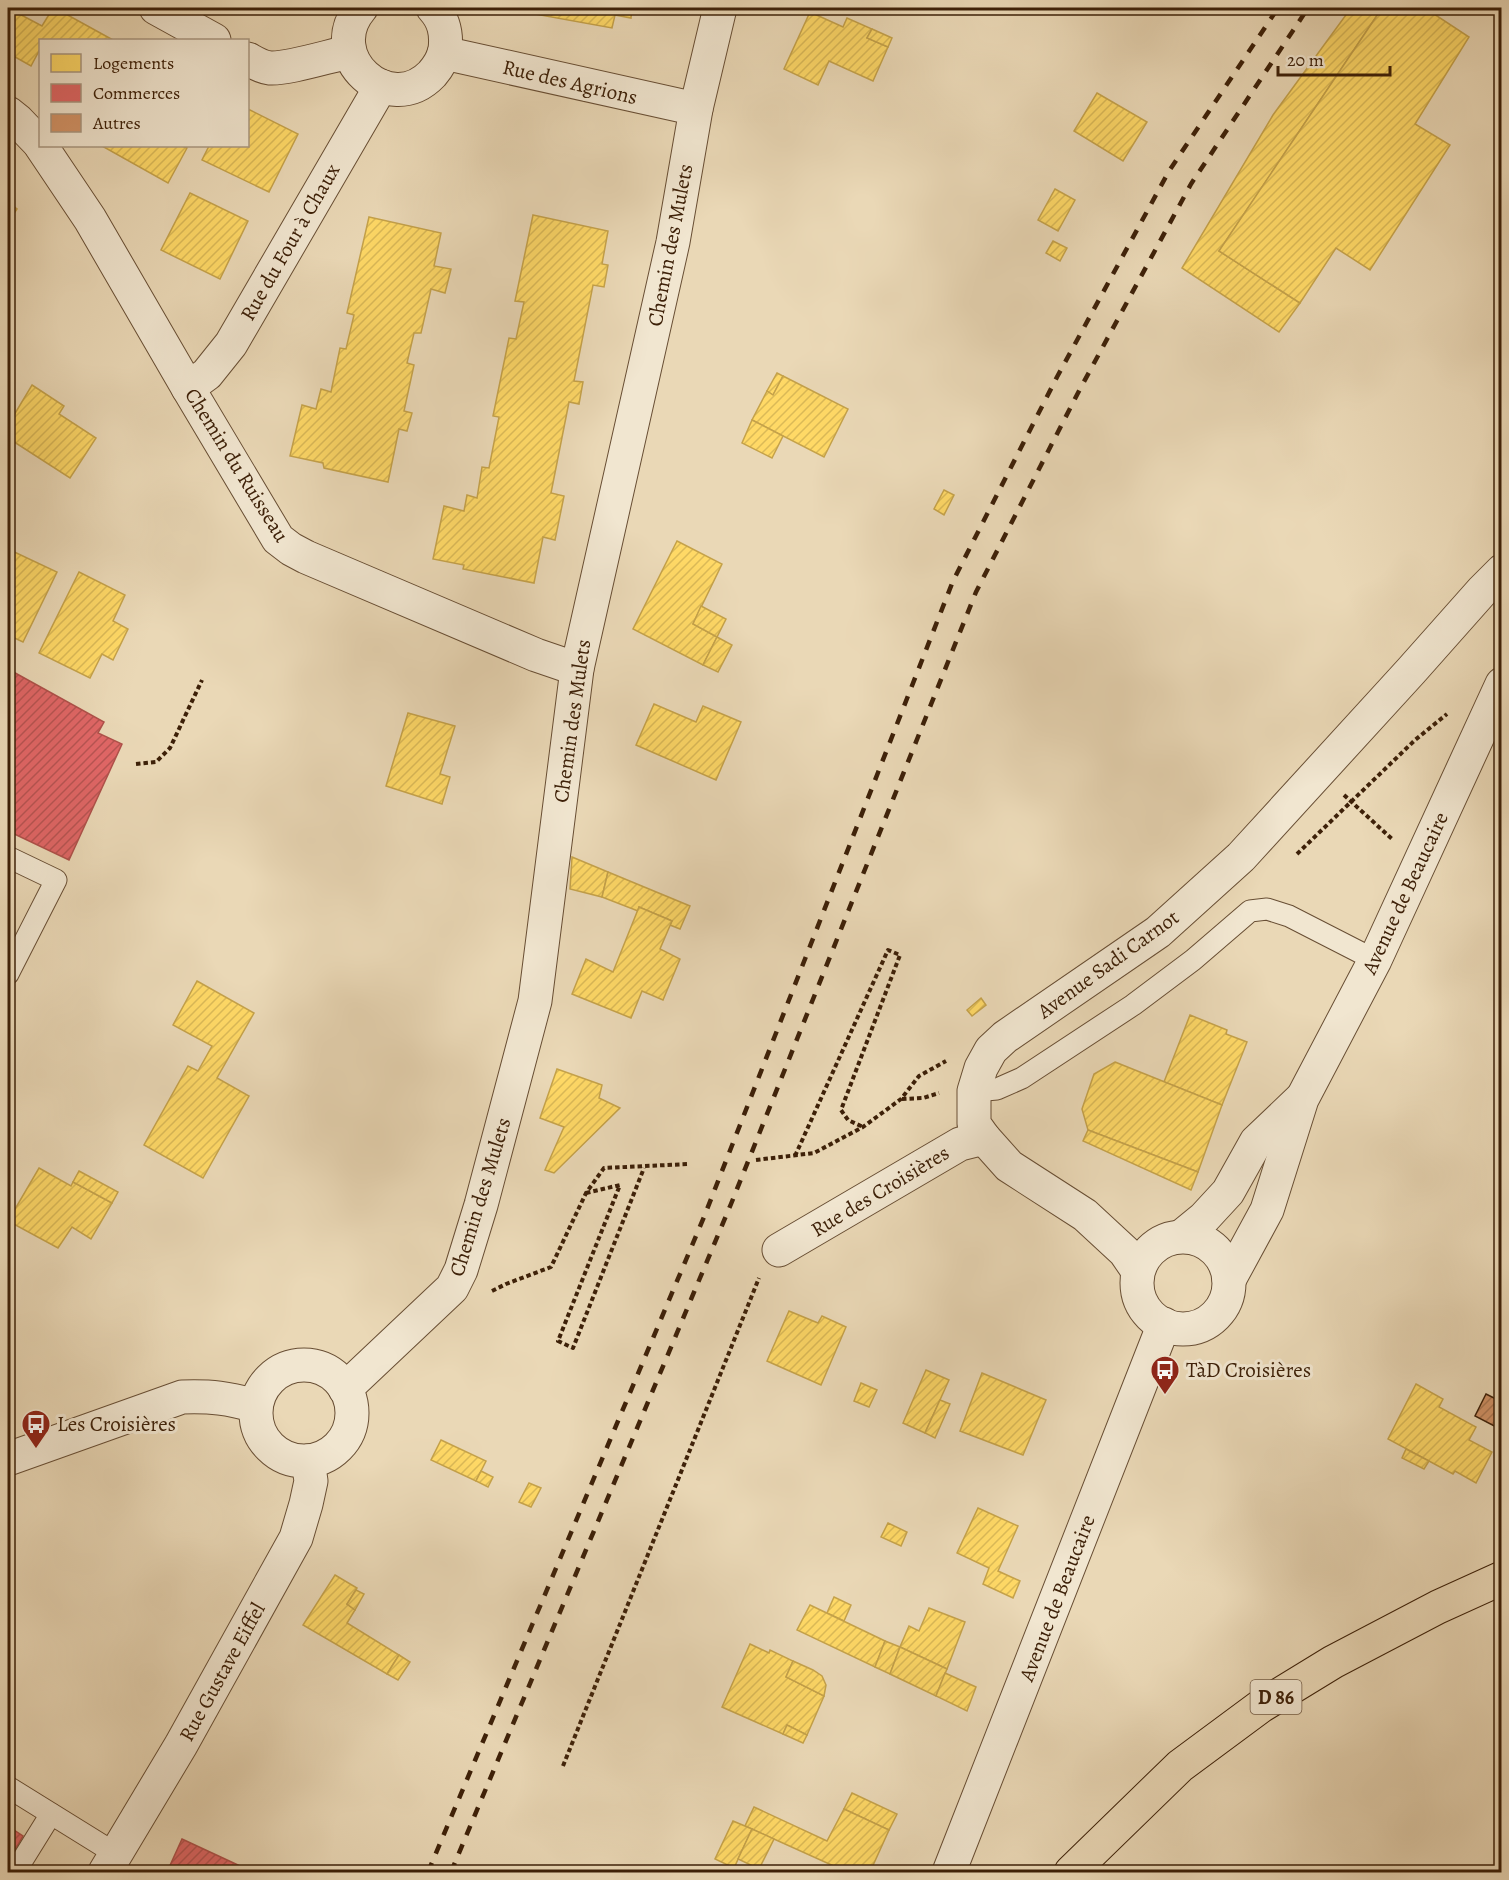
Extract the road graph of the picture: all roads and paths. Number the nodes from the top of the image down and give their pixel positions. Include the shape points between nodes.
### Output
1 (156, 8) edge
2 (361, 8) edge
3 (433, 8) edge
4 (720, 8) edge
5 (212, 39) edge
6 (349, 52) junction
7 (444, 53) junction
8 (249, 60) edge
9 (381, 86) junction
10 (696, 109) junction
11 (8, 113) edge
12 (39, 143) edge
13 (42, 147) edge
14 (188, 388) junction
15 (1502, 571) edge
16 (576, 669) junction
17 (202, 680) dead end
18 (1502, 684) edge
19 (1449, 713) dead end
20 (1487, 737) edge
21 (136, 764) dead end
22 (1318, 773) junction
23 (1352, 802) junction
24 (1294, 856) dead end
25 (8, 857) edge
26 (1419, 864) junction
27 (1375, 960) junction
28 (8, 974) edge
29 (974, 1091) junction
30 (901, 1099) dead end
31 (1302, 1099) junction
32 (863, 1127) junction
33 (984, 1138) junction
34 (795, 1156) junction
35 (756, 1160) dead end
36 (689, 1164) dead end
37 (644, 1168) junction
38 (586, 1193) junction
39 (1182, 1236) junction
40 (778, 1250) joint
41 (1138, 1271) junction
42 (1229, 1280) junction
43 (485, 1295) dead end
44 (1164, 1324) junction
45 (345, 1389) junction
46 (256, 1406) junction
47 (8, 1459) edge
48 (308, 1461) junction
49 (1502, 1578) edge
50 (563, 1766) dead end
51 (8, 1787) edge
52 (51, 1814) junction
53 (110, 1863) edge
54 (1076, 1867) edge
55 (15, 1872) edge
56 (949, 1872) edge

1 - 5 street
2 - 6 street via 351,22
3 - 7 street via 444,26
4 - 10 street, Chemin des Mulets
6 - 8 street via 270,68
6 - 9 street via 367,79
7 - 9 street via 426,80 397,89
7 - 10 street, Rue des Agrions
9 - 14 street, Rue du Four à Chaux via 231,344 207,374
10 - 16 street, Chemin des Mulets via 673,242
11 - 12 street, Chemin du Ruisseau
13 - 14 street, Chemin du Ruisseau via 90,219
14 - 16 street, Chemin du Ruisseau via 278,539 291,549
15 - 22 street, Avenue Sadi Carnot
16 - 45 street, Chemin des Mulets via 535,1001 461,1270 452,1288
17 - 21 path via 170,748 156,762
18 - 20 street, Avenue de Beaucaire
19 - 23 path via 1415,740
20 - 26 street, Avenue de Beaucaire
22 - 23 path
22 - 29 street, Avenue Sadi Carnot via 1241,856 1158,932 1005,1037 991,1050
23 - 24 path
23 - 26 path
25 - 28 lane via 56,880
26 - 27 street, Avenue de Beaucaire
27 - 29 lane, Avenue Sadi Carnot via 1289,916 1267,909 1250,911 1132,1005 1022,1078 997,1089
27 - 31 street, Avenue de Beaucaire
29 - 33 street via 974,1124
30 - 32 path
31 - 39 street, Avenue de Beaucaire via 1256,1142 1228,1192
31 - 42 street, Avenue de Beaucaire via 1268,1210
32 - 34 path via 814,1153
32 - 34 path via 848,1120 841,1110 900,956 888,950
33 - 40 street, Rue des Croisières via 960,1143
33 - 41 street via 1009,1166 1085,1215 1125,1252
34 - 35 path
36 - 37 path
37 - 38 path via 604,1168
37 - 38 path via 573,1348 558,1341 620,1185
38 - 43 path via 551,1267
39 - 41 street via 1154,1246
39 - 42 street via 1196,1238 1214,1249 1226,1266
40 - 50 path via 762,1271
41 - 44 street via 1140,1300
42 - 44 street via 1228,1294 1212,1318 1186,1328
44 - 56 street, Avenue de Beaucaire
45 - 46 street via 324,1370 295,1366 269,1380
45 - 48 street via 351,1409 350,1429 334,1451
46 - 47 street via 211,1396 182,1397
46 - 48 street via 256,1420 269,1446 280,1455
48 - 53 street, Rue Gustave Eiffel via 311,1481 296,1538 181,1745
49 - 54 main road, D 86 via 1438,1606 1261,1706 1180,1766
51 - 52 lane
52 - 53 lane
52 - 55 lane

